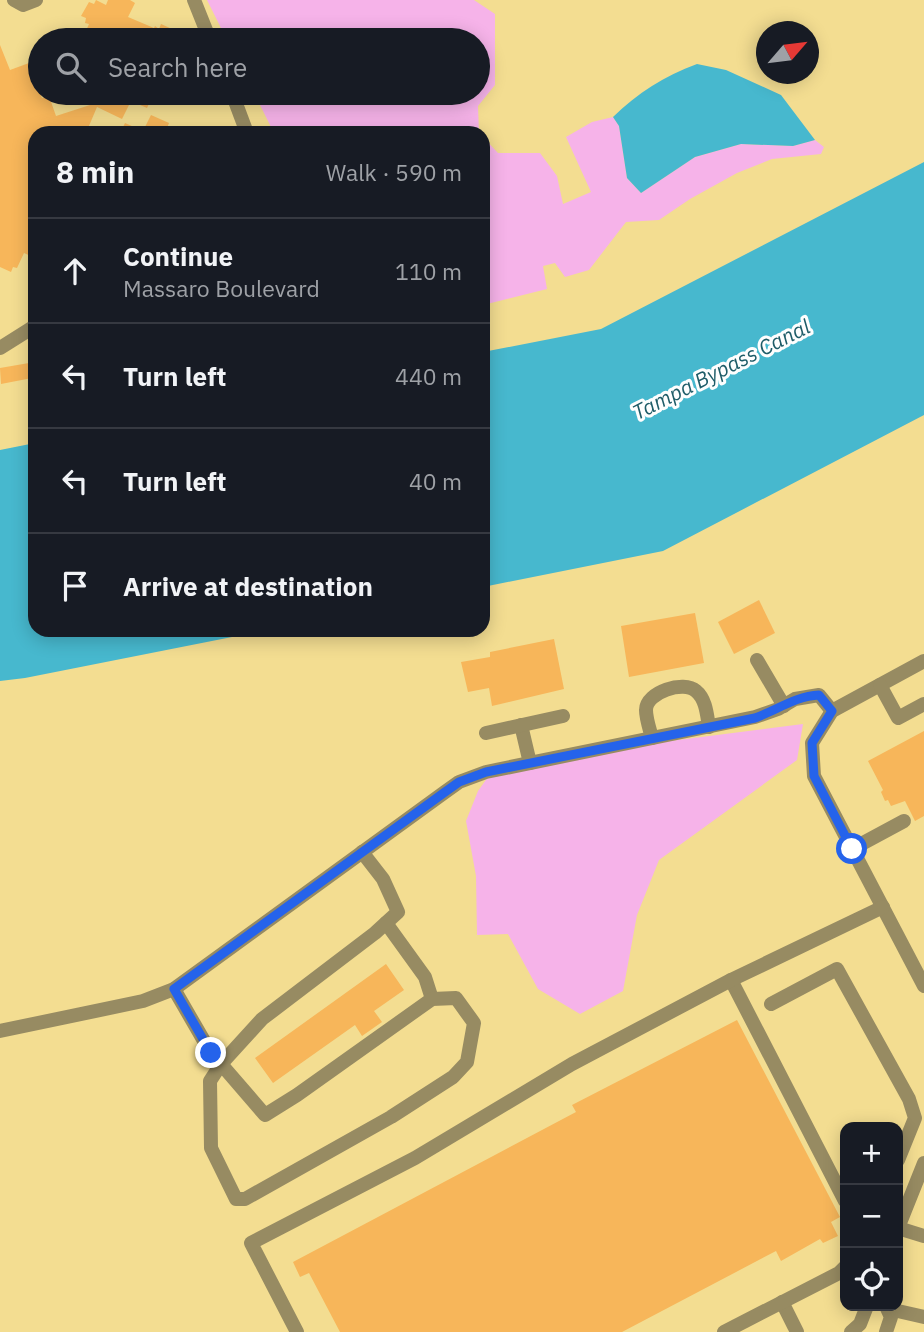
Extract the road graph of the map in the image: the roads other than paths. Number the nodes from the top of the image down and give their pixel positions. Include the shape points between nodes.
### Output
1 (194, 0) edge
2 (0, 2) edge
3 (24, 2) edge
4 (205, 28) edge
5 (236, 105) edge
6 (244, 126) edge
7 (28, 331) edge
8 (0, 348) edge
9 (757, 660) dead end
10 (924, 661) edge
11 (880, 685) junction
12 (924, 704) edge
13 (784, 706) junction
14 (832, 711) junction
15 (563, 716) dead end
16 (521, 725) junction
17 (709, 727) junction
18 (486, 733) dead end
19 (652, 738) junction
20 (530, 763) junction
21 (904, 821) dead end
22 (852, 849) junction
23 (362, 852) junction
24 (883, 907) junction
25 (386, 923) junction
26 (731, 980) junction
27 (924, 986) edge
28 (174, 989) junction
29 (432, 999) junction
30 (771, 1004) dead end
31 (0, 1031) edge
32 (221, 1064) junction
33 (903, 1148) edge
34 (924, 1163) edge
35 (840, 1191) edge
36 (903, 1216) edge
37 (903, 1230) edge
38 (924, 1236) edge
39 (840, 1272) edge
40 (782, 1303) junction
41 (865, 1311) edge
42 (889, 1311) edge
43 (902, 1311) edge
44 (924, 1317) edge
45 (297, 1332) edge
46 (724, 1332) edge
47 (797, 1332) edge
48 (851, 1332) edge
49 (886, 1332) edge

1 - 4 street
2 - 3 street
5 - 6 street
7 - 8 street
9 - 13 street
10 - 11 street
11 - 12 street via 898,718
11 - 14 street
13 - 14 street via 806,695 819,695
13 - 17 street via 755,718
14 - 22 street via 812,743 814,776
15 - 16 street
16 - 18 street
16 - 20 street
17 - 19 street
17 - 19 street via 699,692 682,687 659,694 648,704
19 - 20 street
20 - 23 street via 459,782
21 - 22 street
22 - 24 street
23 - 25 street via 383,879 398,912
23 - 28 street
24 - 26 street
24 - 27 street
25 - 29 street via 425,977
25 - 32 street via 262,1019
26 - 35 street
26 - 45 street via 572,1064 415,1158 251,1243
28 - 31 street via 143,1001
28 - 32 street
29 - 32 street via 265,1115
29 - 32 street via 456,998 474,1023 467,1062 453,1077 245,1199 236,1199 211,1148 210,1081
30 - 33 street via 837,969 909,1099 915,1118
34 - 36 street
37 - 38 street
39 - 40 street
40 - 46 street
40 - 47 street
41 - 48 street
42 - 49 street
43 - 44 street

